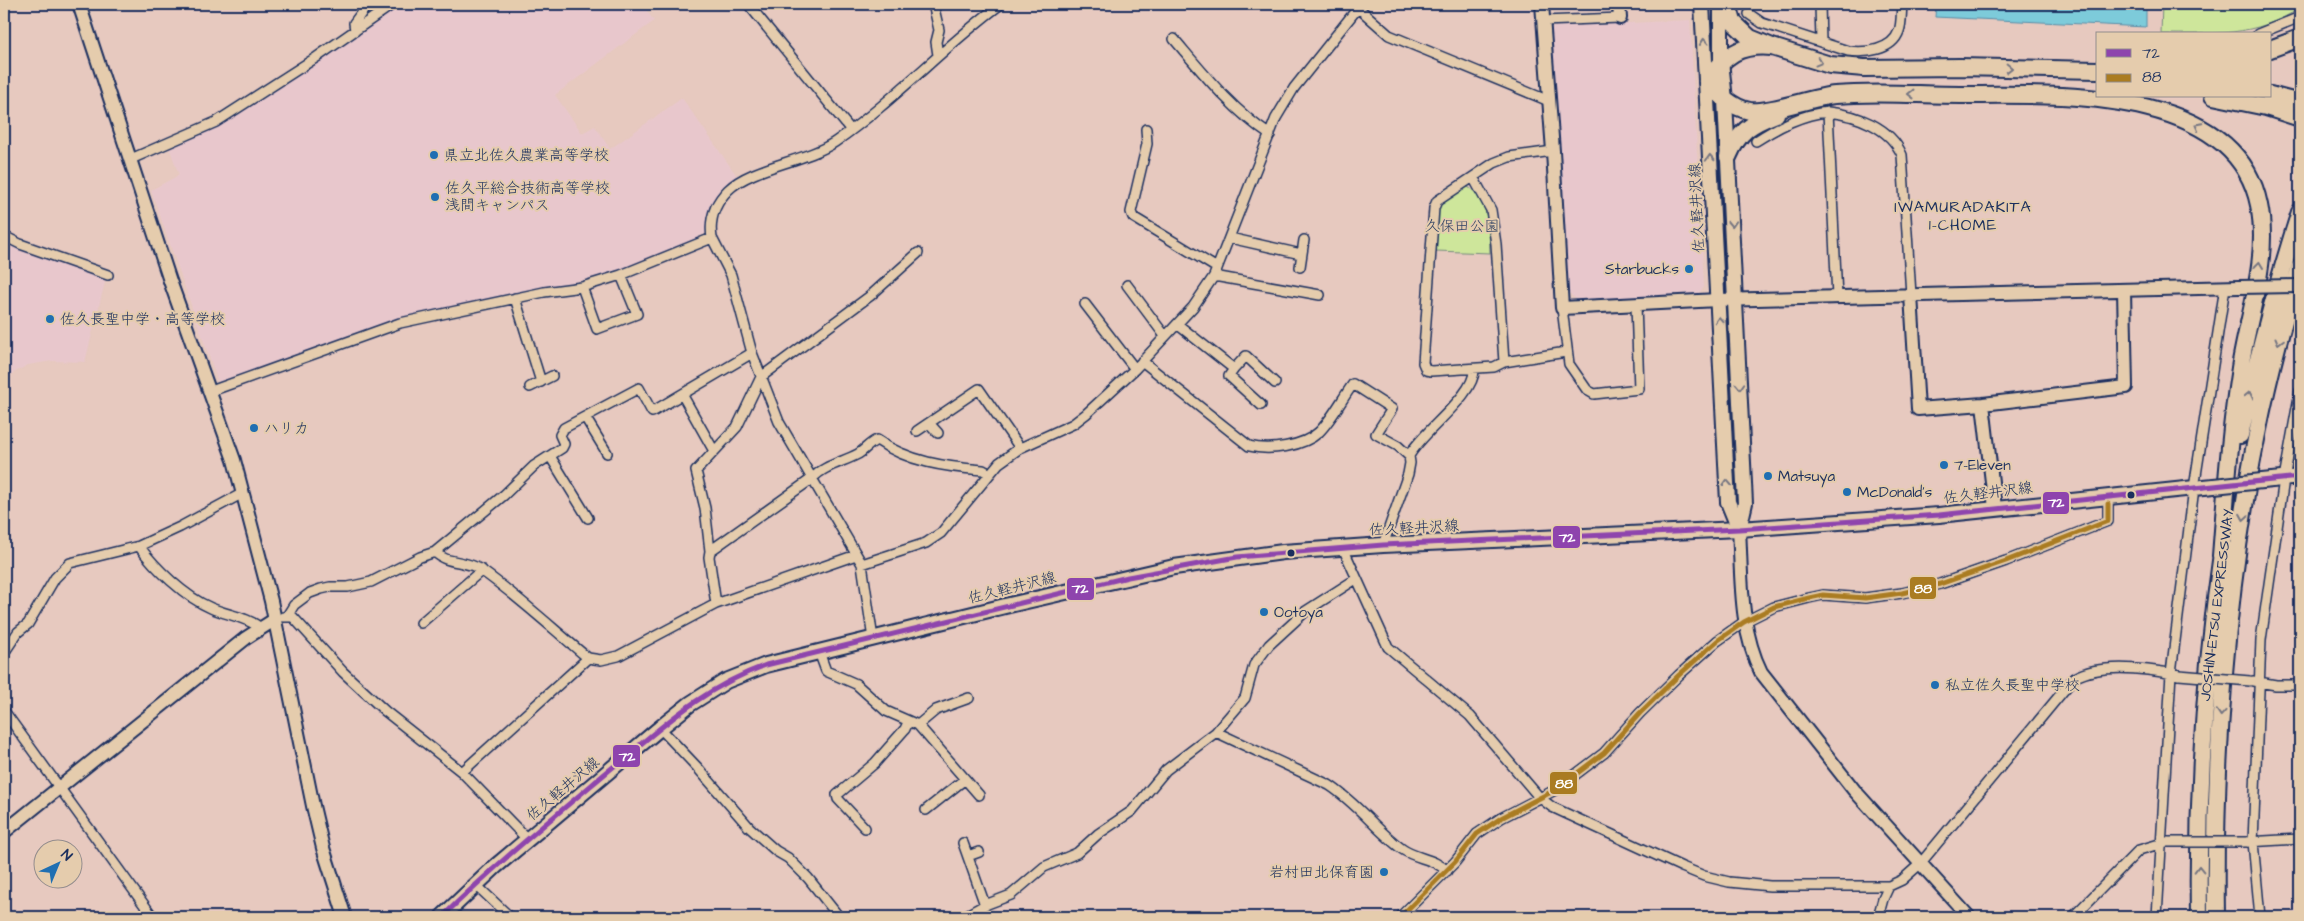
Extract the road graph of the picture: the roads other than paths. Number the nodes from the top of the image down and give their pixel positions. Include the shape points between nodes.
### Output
1 (80, 4) edge
2 (368, 4) edge
3 (393, 4) edge
4 (748, 4) edge
5 (933, 4) edge
6 (1000, 4) edge
7 (1542, 4) edge
8 (1619, 4) edge
9 (1702, 4) edge
10 (1721, 4) edge
11 (1728, 4) edge
12 (1820, 4) edge
13 (1902, 4) edge
14 (1357, 5) edge
15 (1749, 14) dead end
16 (2300, 17) edge
17 (1620, 18) joint
18 (1543, 21) junction
19 (355, 30) junction
20 (2263, 32) edge
21 (2300, 38) edge
22 (1174, 39) dead end
23 (1821, 42) junction
24 (1772, 47) junction
25 (2272, 48) edge
26 (938, 56) junction
27 (1722, 61) junction
28 (2096, 70) edge
29 (1707, 81) junction
30 (2096, 89) edge
31 (2036, 94) junction
32 (2272, 96) edge
33 (1815, 98) junction
34 (2223, 98) edge
35 (1726, 100) junction
36 (1549, 101) junction
37 (2300, 103) edge
38 (1828, 112) junction
39 (2300, 118) edge
40 (1146, 129) dead end
41 (850, 130) junction
42 (1270, 135) junction
43 (1756, 141) dead end
44 (1553, 151) junction
45 (1728, 158) junction
46 (131, 159) junction
47 (1472, 177) junction
48 (2300, 212) edge
49 (4, 236) edge
50 (712, 238) junction
51 (1230, 238) junction
52 (1304, 240) dead end
53 (918, 253) dead end
54 (1301, 254) junction
55 (1300, 267) dead end
56 (1216, 272) junction
57 (621, 275) junction
58 (2299, 275) edge
59 (108, 276) dead end
60 (1127, 285) dead end
61 (582, 287) junction
62 (2226, 287) junction
63 (2124, 290) junction
64 (1320, 295) dead end
65 (1911, 295) junction
66 (1837, 297) junction
67 (515, 298) junction
68 (1718, 300) junction
69 (1736, 300) junction
70 (1085, 304) dead end
71 (1636, 305) junction
72 (1562, 308) junction
73 (1177, 324) junction
74 (1165, 336) junction
75 (1566, 352) junction
76 (752, 353) junction
77 (1142, 360) junction
78 (1504, 362) junction
79 (1134, 369) junction
80 (1234, 369) junction
81 (1474, 369) junction
82 (552, 376) dead end
83 (760, 377) junction
84 (541, 382) junction
85 (1276, 383) dead end
86 (530, 387) dead end
87 (2300, 391) edge
88 (211, 392) junction
89 (682, 396) junction
90 (1983, 404) junction
91 (1261, 405) dead end
92 (585, 417) junction
93 (929, 422) junction
94 (917, 431) dead end
95 (938, 433) dead end
96 (1020, 448) junction
97 (714, 451) junction
98 (607, 453) dead end
99 (550, 456) junction
100 (1409, 456) junction
101 (990, 474) junction
102 (2300, 477) edge
103 (812, 478) junction
104 (2278, 479) junction
105 (2199, 488) junction
106 (243, 493) junction
107 (2108, 496) junction
108 (1995, 508) junction
109 (588, 518) dead end
110 (1739, 529) junction
111 (1383, 545) junction
112 (138, 546) junction
113 (1343, 548) junction
114 (435, 552) junction
115 (710, 552) junction
116 (856, 555) junction
117 (2221, 556) junction
118 (862, 564) junction
119 (482, 570) junction
120 (1356, 579) junction
121 (716, 604) junction
122 (287, 616) junction
123 (274, 620) junction
124 (1744, 622) junction
125 (421, 623) dead end
126 (261, 628) junction
127 (873, 639) junction
128 (819, 652) junction
129 (4, 653) edge
130 (588, 658) junction
131 (2175, 674) junction
132 (2254, 681) junction
133 (2300, 685) edge
134 (969, 698) dead end
135 (4, 711) edge
136 (908, 722) junction
137 (918, 725) junction
138 (660, 728) junction
139 (1216, 732) junction
140 (462, 772) junction
141 (965, 779) junction
142 (60, 788) junction
143 (979, 795) dead end
144 (1539, 797) junction
145 (926, 810) dead end
146 (865, 828) dead end
147 (4, 832) edge
148 (2300, 839) edge
149 (528, 840) junction
150 (2163, 842) junction
151 (2250, 842) junction
152 (963, 843) dead end
153 (979, 852) dead end
154 (968, 856) junction
155 (1920, 864) junction
156 (1446, 871) junction
157 (475, 884) junction
158 (1889, 886) junction
159 (985, 905) junction
160 (153, 917) edge
161 (345, 917) edge
162 (442, 917) edge
163 (510, 917) edge
164 (838, 917) edge
165 (963, 917) edge
166 (1400, 917) edge
167 (1878, 917) edge
168 (1969, 917) edge
169 (2072, 917) edge
170 (2157, 917) edge
171 (2199, 917) edge
172 (2216, 917) edge
173 (2260, 917) edge

1 - 46 street
2 - 19 street via 354,23
3 - 19 street
4 - 41 street
5 - 26 street via 939,30 936,42
6 - 26 street
7 - 18 street
8 - 17 street
29 -> 9 main road, 佐久軽井沢線
10 - 27 main road
11 - 24 highway via 1737,27 1750,38
12 - 23 street
13 - 23 street via 1898,33 1885,47 1848,51
14 - 36 street via 1388,36
14 - 42 street via 1294,88
15 - 23 street via 1762,23
16 - 20 street
17 - 18 street
18 - 36 street
19 - 46 street via 216,122
21 - 25 highway
22 - 42 street via 1231,102
24 - 27 highway via 1749,47
24 -> 28 highway via 1848,67
26 - 41 street
27 - 29 highway
27 - 35 main road
29 - 35 highway
68 -> 29 main road, 佐久軽井沢線
30 - 31 highway
31 -> 33 highway via 1848,94
117 -> 31 highway via 2229,441 2261,242 2259,205 2254,188 2237,158 2224,145 2211,133 2179,117 2086,97
32 - 37 highway
33 - 35 highway via 1757,111 1742,109
33 - 45 highway via 1748,128 1736,139
34 - 39 highway
35 - 45 main road
36 - 44 street
38 - 43 street via 1799,119
38 - 65 street via 1854,117 1880,128 1890,136 1902,156
38 - 66 street
40 - 56 street via 1147,144 1131,212 1133,217
41 - 50 street via 819,151 747,178 728,190 711,216
42 - 51 street
44 - 47 street via 1509,157
44 - 72 street
45 -> 69 main road
46 - 88 street via 170,281
47 - 78 street via 1491,210
47 - 81 street via 1443,195 1434,208 1423,363 1426,370 1431,371
117 -> 48 highway, JOSHIN-ETSU EXPRESSWAY via 2236,451 2256,363
49 - 59 street
50 - 57 street
50 - 76 street via 731,275
51 - 54 street
51 - 56 street
52 - 54 street
53 - 83 street via 870,296
54 - 55 street
56 - 64 street
56 - 73 street via 1202,295
57 - 61 street
57 - 61 street via 637,314 597,330
58 - 62 street, bridge
58 -> 172 highway, JOSHIN-ETSU EXPRESSWAY via 2272,368 2253,455 2238,556 2218,753
60 - 74 street
61 - 67 street
62 - 63 street
62 - 105 street
63 - 65 street
63 - 90 street via 2126,387
65 - 66 street
65 - 90 street via 1918,409
66 - 69 street
67 - 84 street
67 - 88 street via 400,324
68 - 69 street
68 - 71 street
110 -> 68 main road, 佐久軽井沢線 via 1728,502
69 -> 110 main road via 1745,503
70 - 79 street
71 - 72 street
71 - 75 street via 1639,389 1594,394 1587,390 1569,364
72 - 75 street
73 - 74 street
73 - 80 street
74 - 77 street
75 - 78 street
76 - 83 street
76 - 89 street
77 - 79 street
77 - 100 street via 1249,446 1260,449 1275,449 1312,437 1320,431 1353,384 1392,409 1376,434
78 - 81 street via 1494,367
79 - 96 street via 1073,424
80 - 85 street via 1246,356
80 - 91 street via 1229,376
81 - 100 street via 1473,380
82 - 84 street
83 - 97 street via 737,427
83 - 103 street via 779,422
84 - 86 street
87 - 104 street
88 - 106 street
89 - 92 street via 652,412 639,388
89 - 97 street
90 - 108 street
92 - 98 street
92 - 99 street via 561,430 564,446
93 - 94 street
93 - 95 street
93 - 96 street via 979,389
96 - 101 street
97 - 115 street via 696,471 705,508
99 - 109 street
99 - 114 street via 534,466
100 - 111 street via 1408,474
101 - 103 street via 983,470 921,461 897,453 877,440 848,459 818,471
101 - 118 street via 947,528 933,539
102 - 104 main road, 佐久軽井沢線
103 - 115 street
103 - 116 street
104 - 105 main road, 佐久軽井沢線, bridge
104 - 132 street
105 - 107 main road, 佐久軽井沢線
105 - 131 street
106 - 112 street
106 - 123 street
107 - 108 main road, 佐久軽井沢線
107 - 124 street via 2108,521 1940,584 1865,598 1823,596 1790,602
108 - 110 main road, 佐久軽井沢線
110 - 111 main road, 佐久軽井沢線
110 - 124 street
111 - 113 main road, 佐久軽井沢線
112 - 126 street via 190,596 209,608 254,622
112 - 129 street via 70,562 62,568 28,624 18,632
113 - 120 street
113 - 127 main road, 佐久軽井沢線 via 1264,554 1174,567
114 - 119 street via 441,558 473,564
114 - 122 street via 420,556 371,582 321,589 294,605
115 - 121 street via 708,557
116 - 118 street
116 - 121 street
171 -> 117 highway, JOSHIN-ETSU EXPRESSWAY via 2202,754
118 - 127 street
119 - 125 street
119 - 130 street
120 - 139 street via 1306,610 1269,645 1254,665 1246,698
120 - 144 street via 1388,647 1470,716
121 - 130 street via 618,656 601,660
122 - 123 street
122 - 140 street via 293,617 343,672 385,711
123 - 126 street
123 - 161 street via 323,848
124 - 144 street via 1679,675 1604,754 1555,790
124 - 155 street via 1754,658 1769,684 1854,790
126 - 142 street
127 - 128 main road, 佐久軽井沢線
128 - 136 street via 826,671 856,684 886,711
128 - 138 main road, 佐久軽井沢線 via 766,665 726,681
130 - 140 street
131 - 132 street, bridge
131 - 150 street
131 - 155 street via 2110,668 2095,669 2074,678
132 - 133 street
132 - 151 street
134 - 137 street via 936,710
135 - 142 street
136 - 137 street
136 - 146 street via 875,763 837,795
137 - 141 street
138 - 149 main road, 佐久軽井沢線
138 - 164 street via 749,827 808,878
139 - 156 street via 1344,794 1402,849 1438,863
139 - 159 street via 1166,770 1132,811 1077,853 1044,867 1011,895
140 - 149 street
141 - 143 street
141 - 145 street
142 - 147 street
142 - 160 street
144 - 156 street via 1477,834
144 - 158 street via 1552,807 1600,830 1704,876 1746,885
148 - 151 street
149 - 157 main road, 佐久軽井沢線
150 - 151 street, bridge
150 - 169 street via 2139,850
150 - 170 street
151 - 173 street
152 - 154 street
153 - 154 street
154 - 159 street
155 - 158 street via 1902,880
155 - 168 street
156 - 166 street
157 - 162 main road, 佐久軽井沢線
157 - 163 street
158 - 167 street
159 - 165 street

